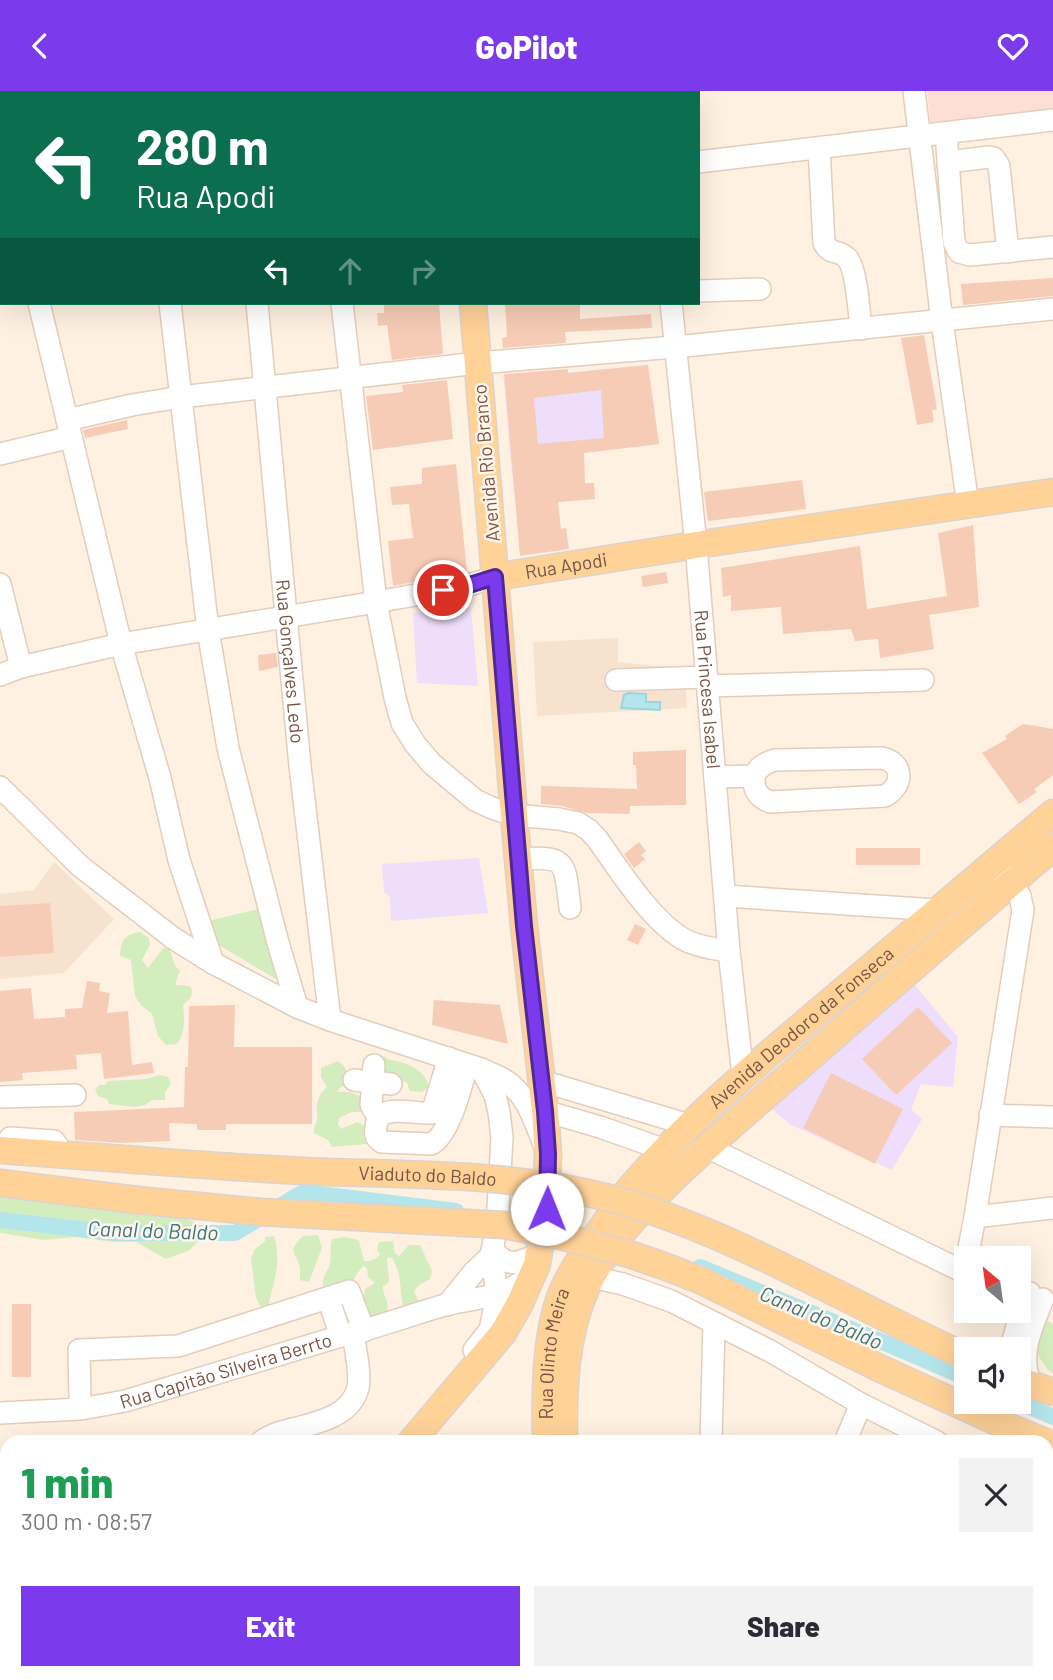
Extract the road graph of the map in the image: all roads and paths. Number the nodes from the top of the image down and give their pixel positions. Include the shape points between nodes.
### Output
1 (914, 91) edge
2 (1053, 120) edge
3 (946, 133) junction
4 (919, 136) junction
5 (819, 148) junction
6 (700, 162) edge
7 (948, 162) junction
8 (1053, 247) edge
9 (1009, 252) junction
10 (760, 289) dead end
11 (700, 291) edge
12 (39, 305) edge
13 (170, 305) edge
14 (257, 305) edge
15 (342, 305) edge
16 (473, 305) edge
17 (671, 305) edge
18 (1053, 309) edge
19 (942, 321) junction
20 (861, 329) junction
21 (675, 348) junction
22 (478, 363) junction
23 (349, 378) junction
24 (265, 388) junction
25 (181, 397) junction
26 (69, 428) junction
27 (0, 454) edge
28 (1053, 492) edge
29 (968, 505) junction
30 (696, 545) junction
31 (495, 577) junction
32 (0, 584) edge
33 (376, 602) junction
34 (286, 617) junction
35 (208, 630) junction
36 (121, 644) junction
37 (21, 667) junction
38 (0, 675) edge
39 (616, 680) dead end
40 (923, 680) dead end
41 (707, 681) junction
42 (754, 776) junction
43 (715, 777) junction
44 (0, 787) edge
45 (1053, 813) edge
46 (514, 815) junction
47 (1053, 847) edge
48 (518, 859) junction
49 (994, 863) junction
50 (1011, 883) junction
51 (726, 896) junction
52 (570, 908) dead end
53 (937, 910) junction
54 (729, 951) junction
55 (880, 959) junction
56 (213, 963) junction
57 (899, 979) junction
58 (297, 1007) junction
59 (330, 1020) junction
60 (466, 1064) junction
61 (743, 1076) junction
62 (373, 1078) dead end
63 (542, 1081) junction
64 (75, 1094) dead end
65 (0, 1097) edge
66 (610, 1101) junction
67 (545, 1111) junction
68 (990, 1115) junction
69 (1053, 1117) edge
70 (378, 1118) junction
71 (689, 1125) junction
72 (600, 1127) junction
73 (0, 1141) edge
74 (707, 1147) junction
75 (0, 1150) edge
76 (665, 1150) junction
77 (63, 1154) junction
78 (548, 1154) junction
79 (0, 1183) edge
80 (1053, 1208) edge
81 (975, 1217) junction
82 (970, 1246) edge
83 (492, 1252) junction
84 (954, 1261) edge
85 (537, 1262) junction
86 (584, 1272) junction
87 (497, 1295) junction
88 (328, 1298) junction
89 (447, 1304) junction
90 (1034, 1304) edge
91 (714, 1323) junction
92 (351, 1329) junction
93 (1016, 1337) edge
94 (954, 1351) edge
95 (1034, 1385) edge
96 (80, 1399) dead end
97 (861, 1404) junction
98 (0, 1413) edge
99 (272, 1435) edge
100 (407, 1435) edge
101 (417, 1435) edge
102 (546, 1435) edge
103 (564, 1435) edge
104 (711, 1435) edge
105 (848, 1435) edge
106 (923, 1435) edge
107 (1029, 1435) edge

1 - 4 street
2 - 3 street
3 - 4 street
3 - 7 street
4 - 5 street
4 - 19 street
5 - 6 street
5 - 20 street via 824,243 851,264
7 - 9 street via 989,157 997,162
7 - 9 street via 954,242 959,252
8 - 9 street
10 - 11 street
12 - 26 street
13 - 25 street
14 - 24 street, Rua Gonçalves Ledo
15 - 23 street
16 - 22 main road, Avenida Rio Branco
17 - 21 street, Rua Princesa Isabel
18 - 19 street
19 - 20 street
19 - 29 street
20 - 21 street
21 - 22 street
21 - 30 street, Rua Princesa Isabel
22 - 23 street
22 - 31 main road, Avenida Rio Branco
23 - 24 street
23 - 33 street
24 - 25 street
24 - 34 street, Rua Gonçalves Ledo
25 - 26 street via 132,405
25 - 35 street
26 - 27 street
26 - 36 street
28 - 29 main road, Rua Apodi
29 - 30 main road, Rua Apodi
30 - 31 main road, Rua Apodi
30 - 41 street, Rua Princesa Isabel
31 - 33 street, Rua Apodi
31 - 46 main road, Avenida Rio Branco
32 - 37 street
33 - 34 street, Rua Apodi
33 - 46 street via 395,698 402,723 415,744 475,800
34 - 35 street, Rua Apodi
34 - 59 street, Rua Gonçalves Ledo
35 - 36 street, Rua Apodi
35 - 58 street via 228,748
36 - 37 street, Rua Apodi
36 - 56 street via 179,860
37 - 38 street, Rua Apodi
39 - 41 street
40 - 41 street
41 - 43 street, Rua Princesa Isabel
42 - 42 street via 765,762 881,758 893,763 899,777 895,789 885,796 770,802 755,790
42 - 43 street
43 - 51 street, Rua Princesa Isabel
44 - 56 street via 80,866
45 - 49 main road, Avenida Deodoro da Fonseca
46 - 48 main road, Avenida Rio Branco
46 - 54 street via 578,823 598,840 668,929 700,946
47 - 50 main road, Avenida Deodoro da Fonseca
48 - 52 street via 556,860 562,865
48 - 63 main road, Avenida Rio Branco
49 - 50 street
49 - 53 main road, Avenida Deodoro da Fonseca
50 - 57 main road, Avenida Deodoro da Fonseca
50 - 68 street via 1023,910
51 - 53 street
51 - 54 street, Rua Princesa Isabel
53 - 55 main road, Avenida Deodoro da Fonseca
54 - 61 street, Rua Princesa Isabel
55 - 57 main road
55 - 61 main road, Avenida Deodoro da Fonseca
56 - 58 street
57 - 74 main road, Avenida Deodoro da Fonseca
58 - 59 street
59 - 60 street
60 - 70 street via 432,1113 391,1111
60 - 70 street via 455,1107 437,1141 382,1142 375,1134
60 - 78 street via 517,1089
60 - 83 street via 495,1095 499,1112 502,1137
61 - 71 main road, Avenida Deodoro da Fonseca
62 - 70 street via 371,1105
63 - 66 street
63 - 67 main road, Avenida Rio Branco
64 - 65 street
66 - 71 street
66 - 72 street
67 - 72 street
67 - 78 main road, Avenida Rio Branco
68 - 69 street
68 - 81 street
71 - 76 main road, Avenida Deodoro da Fonseca
72 - 76 street
73 - 77 street via 54,1140
74 - 84 street
74 - 86 main road, Avenida Deodoro da Fonseca
75 - 77 main road, Viaduto do Baldo
76 - 86 main road, Avenida Deodoro da Fonseca via 624,1195
77 - 94 main road, Viaduto do Baldo, bridge via 511,1180 613,1199 718,1236
78 - 85 main road, Avenida Rio Branco via 547,1209
79 - 107 main road, bridge via 261,1212 504,1225 551,1234 628,1254 700,1280
80 - 81 street
81 - 82 street
83 - 85 street via 509,1263
83 - 87 street
83 - 89 street
85 - 87 street, Rua Capitão Silveira Berrto via 521,1283
85 - 101 main road, Avenida Rio Branco via 503,1333
86 - 91 street via 671,1301
86 - 102 main road, Rua Olinto Meira via 561,1296 552,1329
86 - 103 main road, Rua Olinto Meira via 570,1343
87 - 89 street, Rua Capitão Silveira Berrto
87 - 100 street via 490,1330
88 - 92 street
88 - 92 street via 349,1291
88 - 96 street via 178,1346 79,1350
89 - 92 street, Rua Capitão Silveira Berrto
90 - 93 street
90 - 95 street via 1024,1355
91 - 97 street
91 - 104 street
92 - 98 street, Rua Capitão Silveira Berrto via 124,1401 81,1409
92 - 99 street via 359,1380 353,1400 326,1420
97 - 105 street
97 - 106 street

